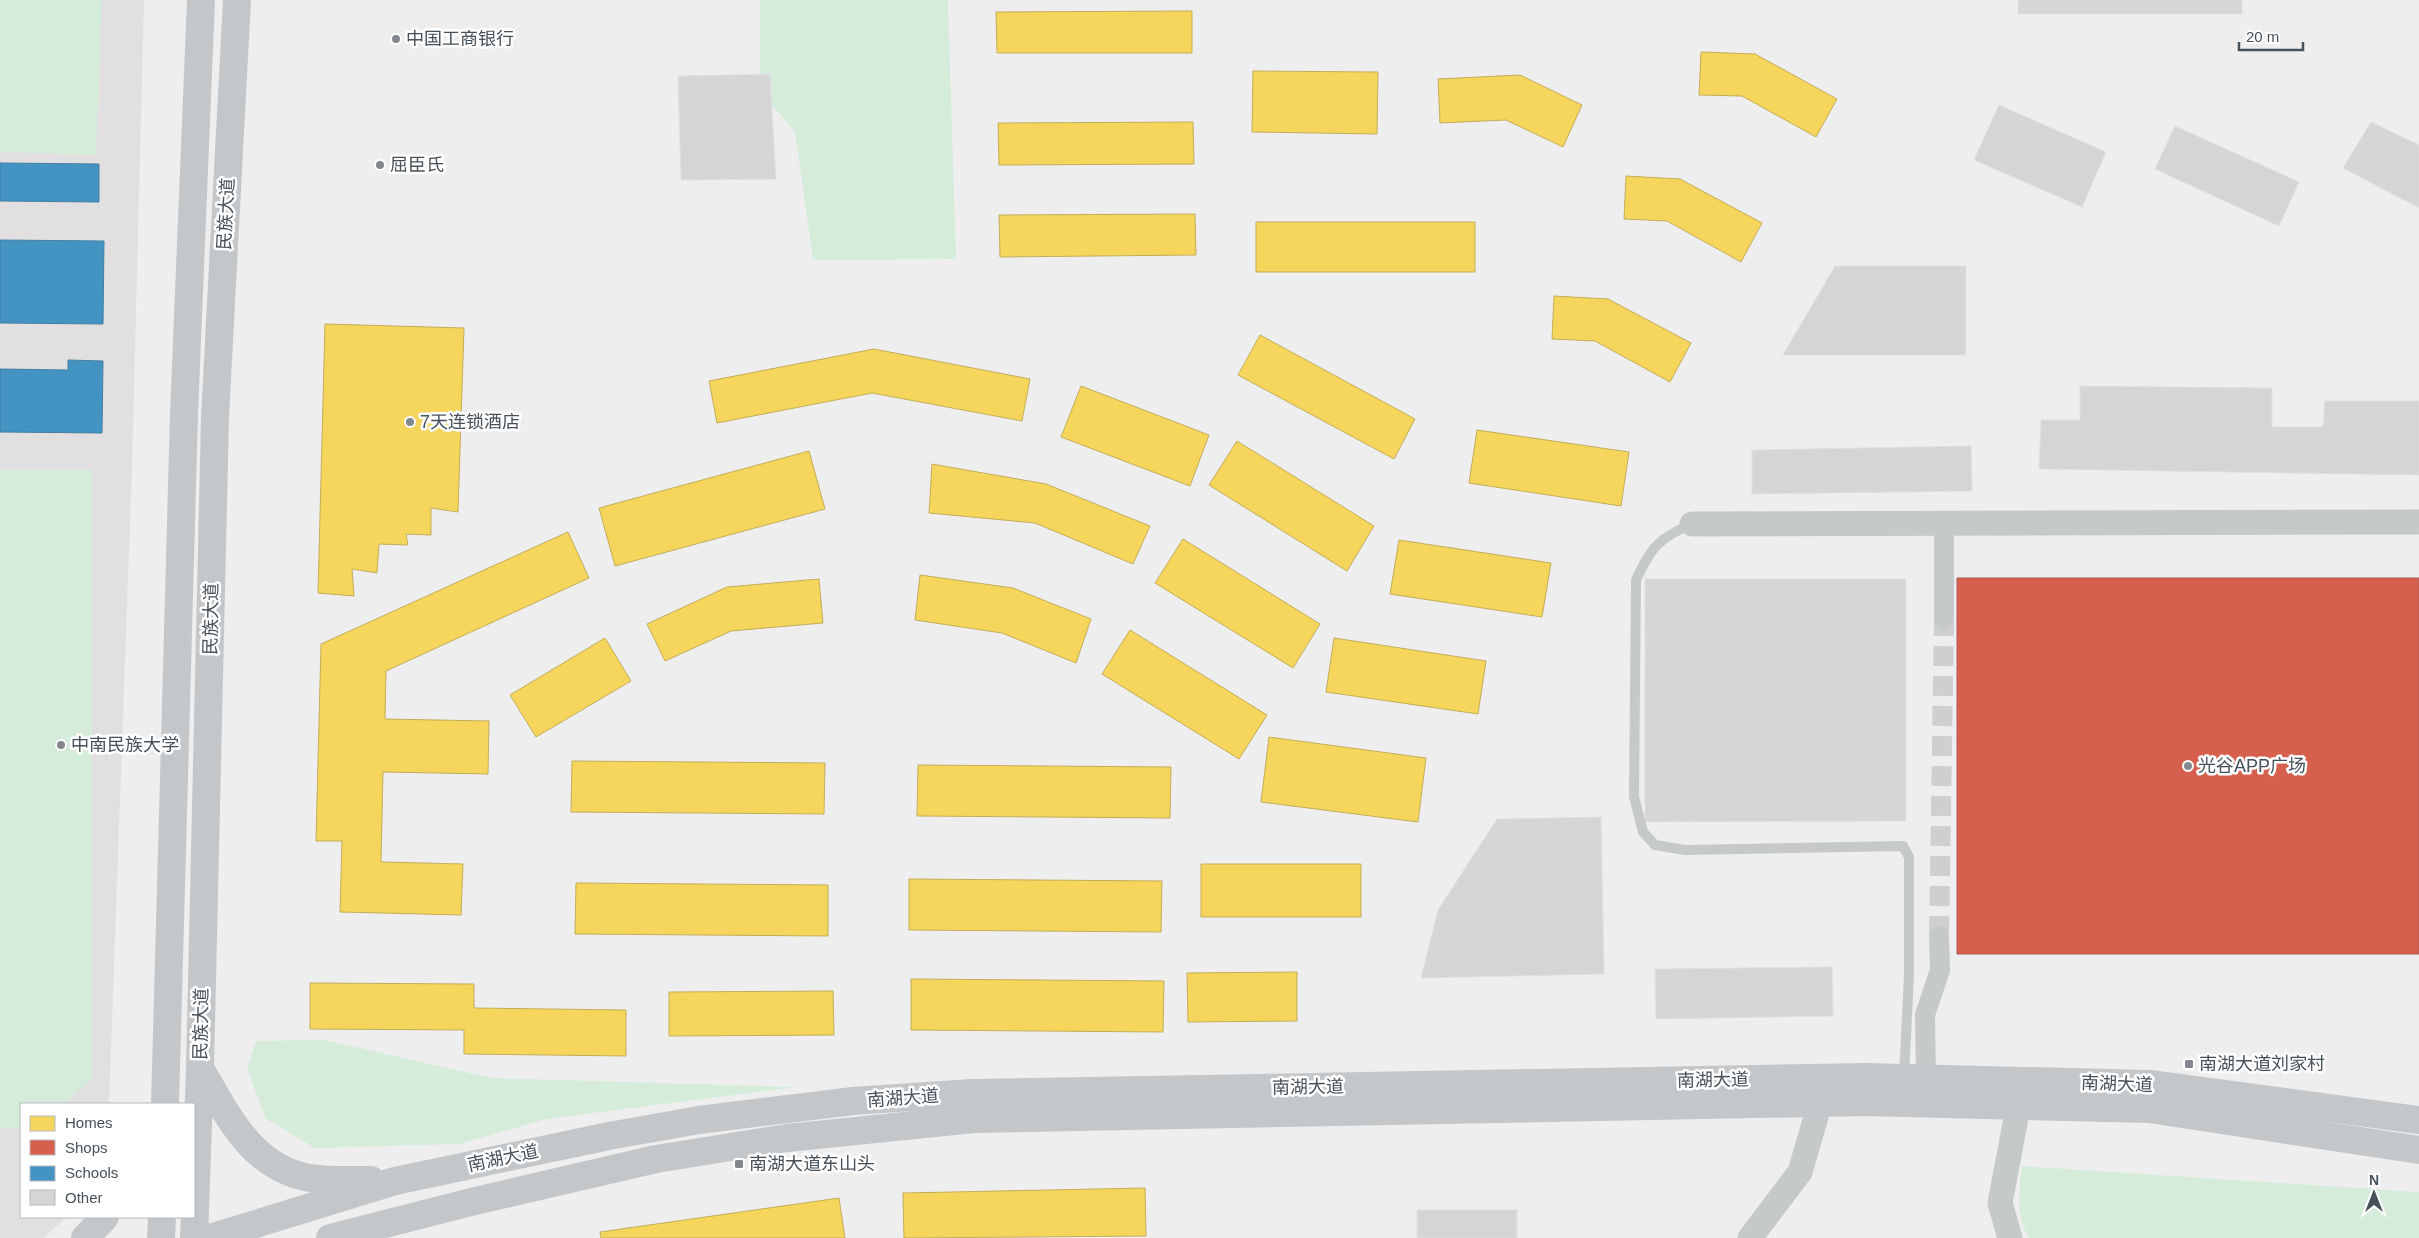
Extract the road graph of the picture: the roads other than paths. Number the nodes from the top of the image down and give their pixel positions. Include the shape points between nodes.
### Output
1 (200, 0) edge
2 (237, 0) edge
3 (2419, 522) edge
4 (1692, 524) joint
5 (1944, 524) junction
6 (1944, 618) tunnel mouth
7 (1939, 936) tunnel mouth
8 (200, 1068) junction
9 (1915, 1078) junction
10 (1820, 1090) junction
11 (2021, 1093) junction
12 (165, 1103) edge
13 (2419, 1120) edge
14 (2419, 1150) edge
15 (395, 1181) junction
16 (195, 1210) edge
17 (104, 1218) edge
18 (162, 1218) edge
19 (195, 1218) edge
20 (85, 1238) edge
21 (161, 1238) edge
22 (194, 1238) edge
23 (210, 1238) edge
24 (330, 1238) edge
25 (1750, 1238) edge
26 (2010, 1238) edge

1 - 12 main road, 民族大道 via 184,414
2 - 8 main road, 民族大道 via 215,417
3 - 5 street
4 - 5 street
4 - 9 lane via 1670,533 1649,552 1636,580 1634,797 1643,832 1655,846 1685,850 1903,846 1910,857 1910,975
5 - 6 street
7 - 9 street via 1940,970 1924,1015
8 - 15 main road via 244,1140 279,1168 309,1178
8 - 16 main road, 民族大道
9 - 10 main road, 南湖大道
9 - 11 main road, 南湖大道
10 - 11 main road, 南湖大道
10 - 15 main road, 南湖大道 via 972,1093 873,1100 699,1120
10 - 24 main road, 南湖大道 via 974,1118 787,1138 656,1159
10 - 25 street via 1800,1172
11 - 13 main road, 南湖大道 via 2150,1084
11 - 14 main road, 南湖大道
11 - 26 street via 2000,1203
15 - 23 main road, 南湖大道
17 - 20 main road
18 - 21 main road
19 - 22 main road, 民族大道

